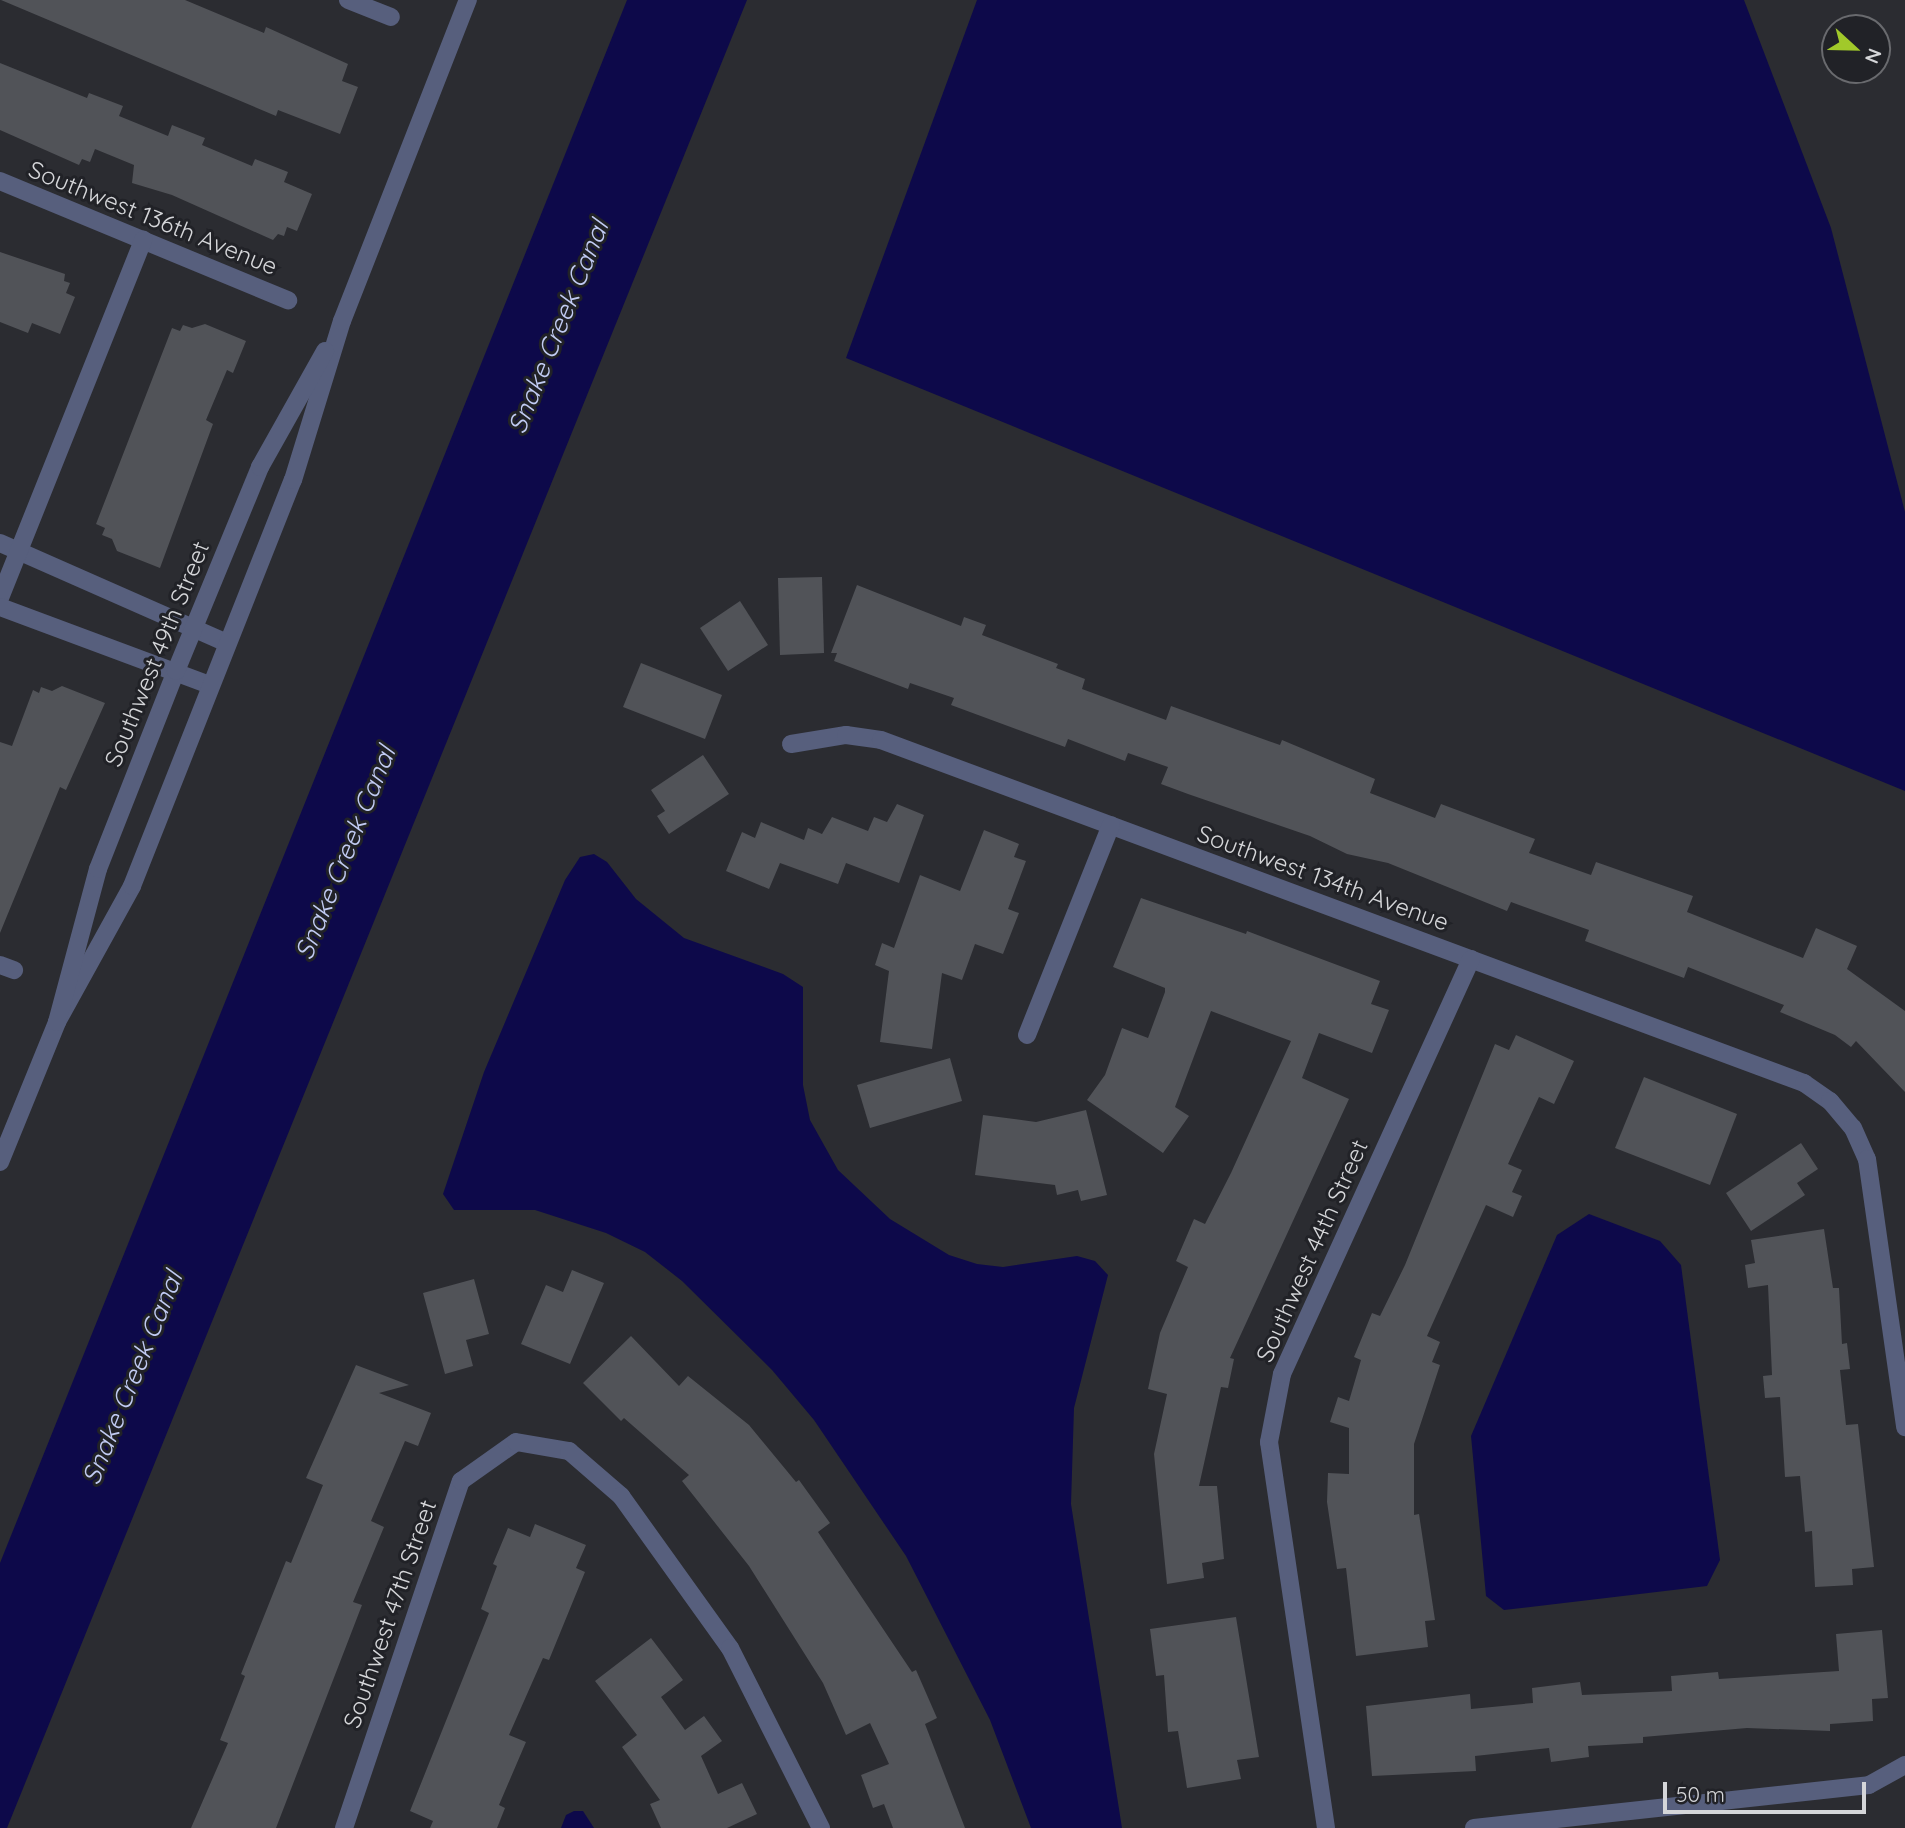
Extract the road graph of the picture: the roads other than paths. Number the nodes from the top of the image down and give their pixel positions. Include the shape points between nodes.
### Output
1 (348, 0) edge
2 (468, 0) edge
3 (391, 17) dead end
4 (0, 181) edge
5 (143, 240) junction
6 (288, 300) dead end
7 (342, 321) junction
8 (0, 543) edge
9 (18, 552) junction
10 (0, 598) edge
11 (0, 607) edge
12 (193, 629) junction
13 (228, 643) junction
14 (176, 671) junction
15 (209, 685) junction
16 (790, 744) dead end
17 (1111, 825) junction
18 (1471, 959) junction
19 (57, 1022) junction
20 (1027, 1035) dead end
21 (0, 1162) edge
22 (1905, 1427) edge
23 (1905, 1765) edge
24 (344, 1828) edge
25 (821, 1828) edge
26 (1326, 1828) edge
27 (1475, 1828) edge

1 - 3 street
2 - 7 street, Southwest 49th Street
4 - 5 street, Southwest 136th Avenue
5 - 6 street, Southwest 136th Avenue
5 - 9 street
7 - 12 street, Southwest 49th Street via 260,467
7 - 13 street, Southwest 49th Street via 293,480
8 - 9 street
9 - 10 street
9 - 12 street
11 - 14 street
12 - 13 street
12 - 14 street, Southwest 49th Street
13 - 15 street, Southwest 49th Street
14 - 15 street
14 - 19 street, Southwest 49th Street via 99,869
15 - 19 street, Southwest 49th Street via 132,886
16 - 17 street, Southwest 134th Avenue via 846,735 881,740
17 - 18 street, Southwest 134th Avenue
17 - 20 street
18 - 22 street, Southwest 134th Avenue via 1804,1083 1830,1101 1853,1128 1867,1159
18 - 26 street, Southwest 44th Street via 1282,1374 1269,1442
19 - 21 street, Southwest 49th Street
23 - 27 street via 1869,1785
24 - 25 street, Southwest 47th Street via 461,1481 516,1442 569,1451 621,1496 730,1648

